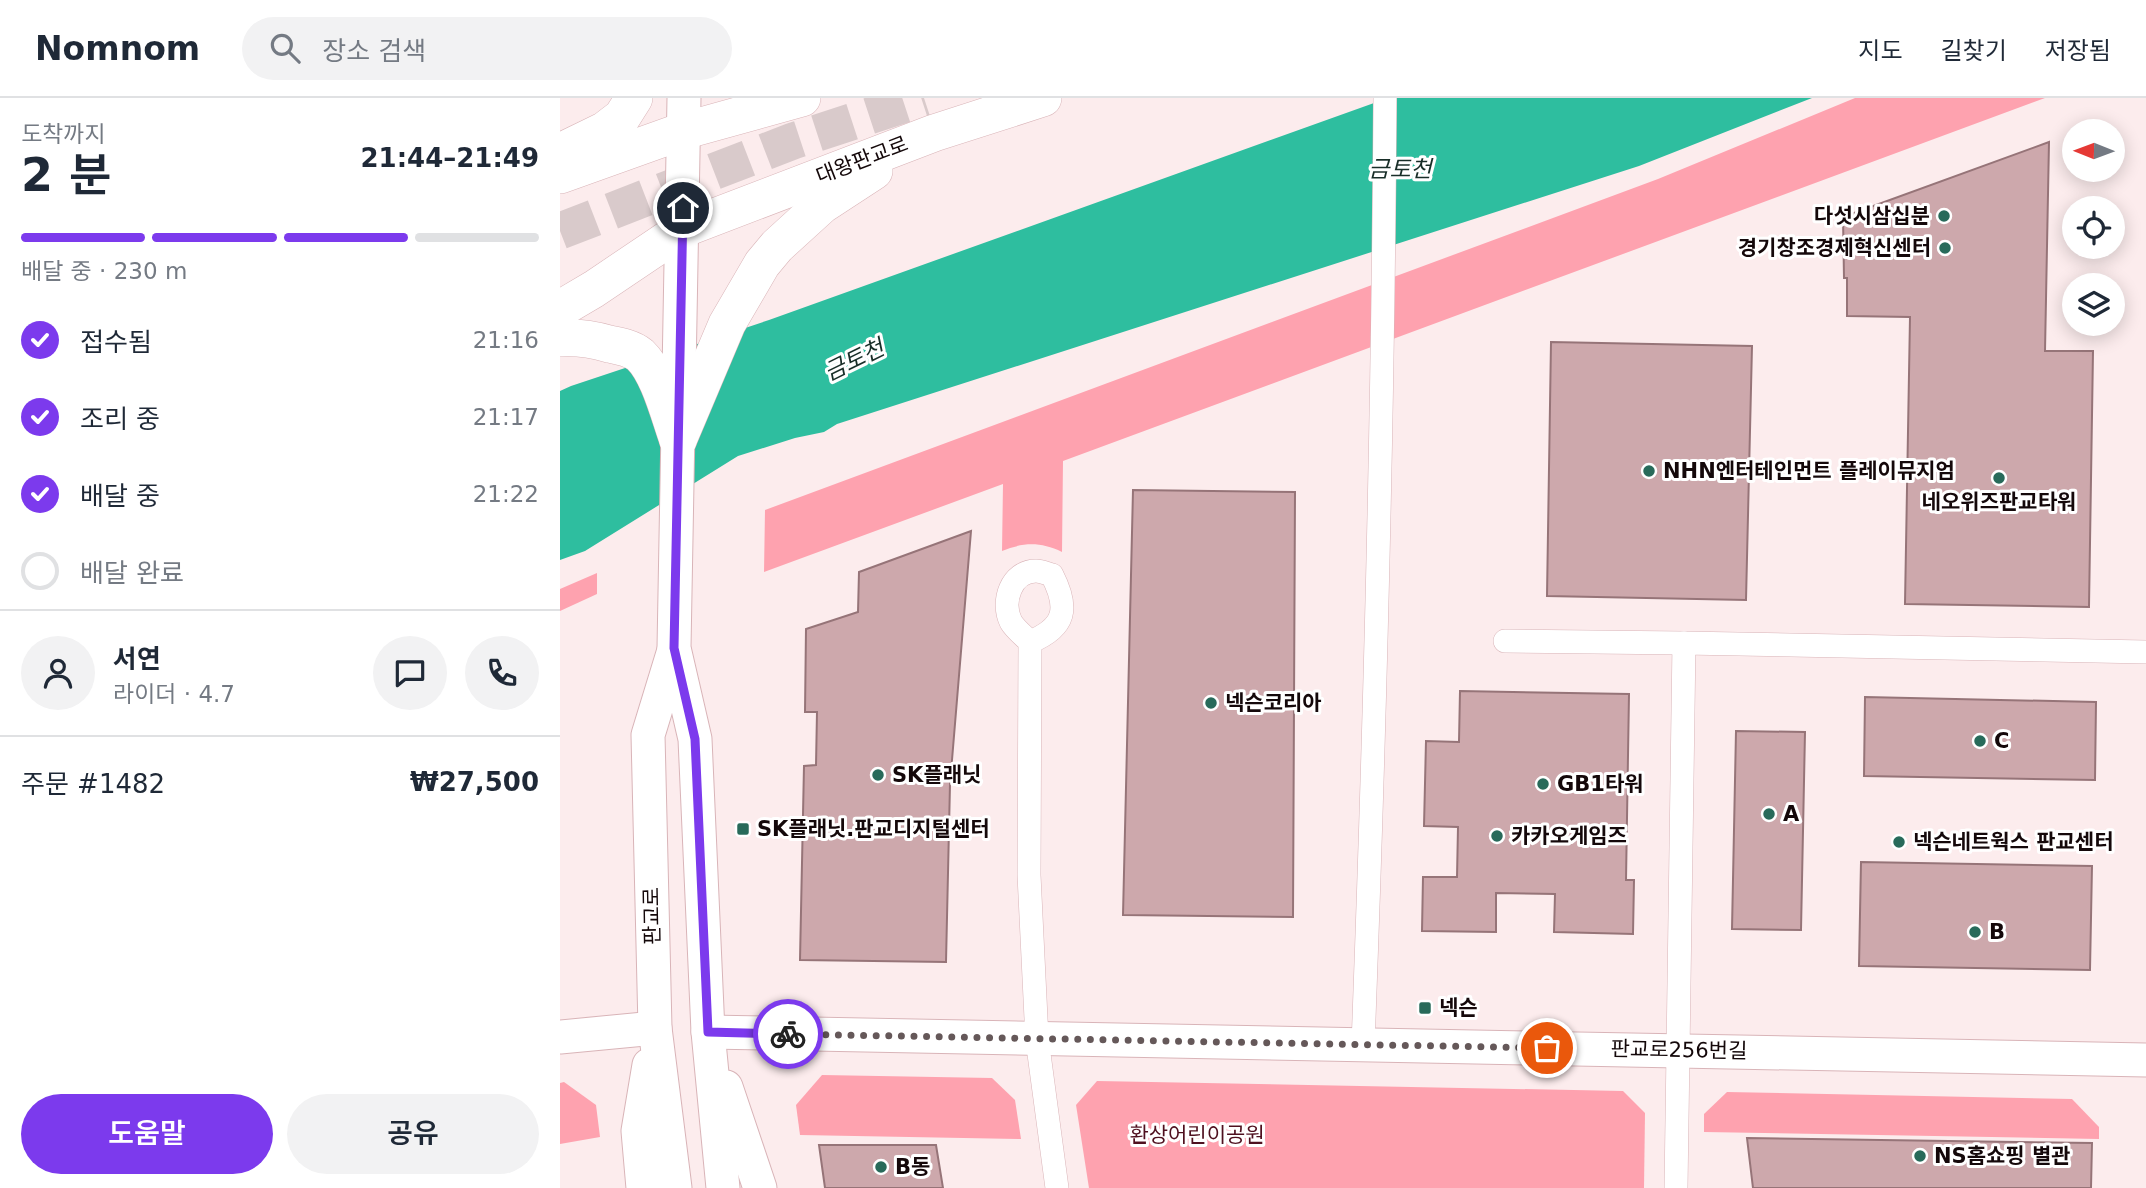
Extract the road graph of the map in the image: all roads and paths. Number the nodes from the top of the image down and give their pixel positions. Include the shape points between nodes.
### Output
1 (634, 98) edge
2 (802, 98) edge
3 (1043, 98) edge
4 (1385, 98) edge
5 (684, 114) edge
6 (934, 132) junction
7 (560, 152) edge
8 (560, 175) edge
9 (683, 229) junction
10 (560, 309) edge
11 (560, 338) edge
12 (678, 440) junction
13 (1505, 641) dead end
14 (1030, 642) dead end
15 (1685, 643) junction
16 (674, 648) junction
17 (2146, 652) edge
18 (655, 1028) junction
19 (708, 1032) junction
20 (560, 1037) edge
21 (1037, 1039) junction
22 (1363, 1045) junction
23 (1678, 1050) junction
24 (2146, 1060) edge
25 (643, 1188) edge
26 (675, 1188) edge
27 (723, 1188) edge
28 (760, 1188) edge
29 (1057, 1188) edge
30 (1676, 1188) edge

1 - 7 main road via 622,117 605,130
2 - 5 main road
3 - 6 main road, 대왕판교로
4 - 22 street via 1384,324
5 - 8 main road
5 - 9 main road
6 - 9 main road, 대왕판교로
6 - 12 main road via 822,205 776,246 727,324
9 - 10 main road, 대왕판교로
9 - 12 main road, 판교로
11 - 12 main road via 595,340 640,356 654,376
12 - 16 main road, 판교로
13 - 15 street
14 - 21 street via 1029,875
15 - 17 street
15 - 23 street
16 - 18 main road, 판교로 via 648,735
16 - 19 main road, 판교로 via 695,739
18 - 20 main road
18 - 25 main road via 638,1131
18 - 26 main road, 판교로
19 - 21 main road, 판교로256번길
19 - 27 main road, 판교로
19 - 28 main road
21 - 22 main road, 판교로256번길
21 - 29 street
22 - 23 main road, 판교로256번길
23 - 24 main road, 판교로256번길
23 - 30 street

